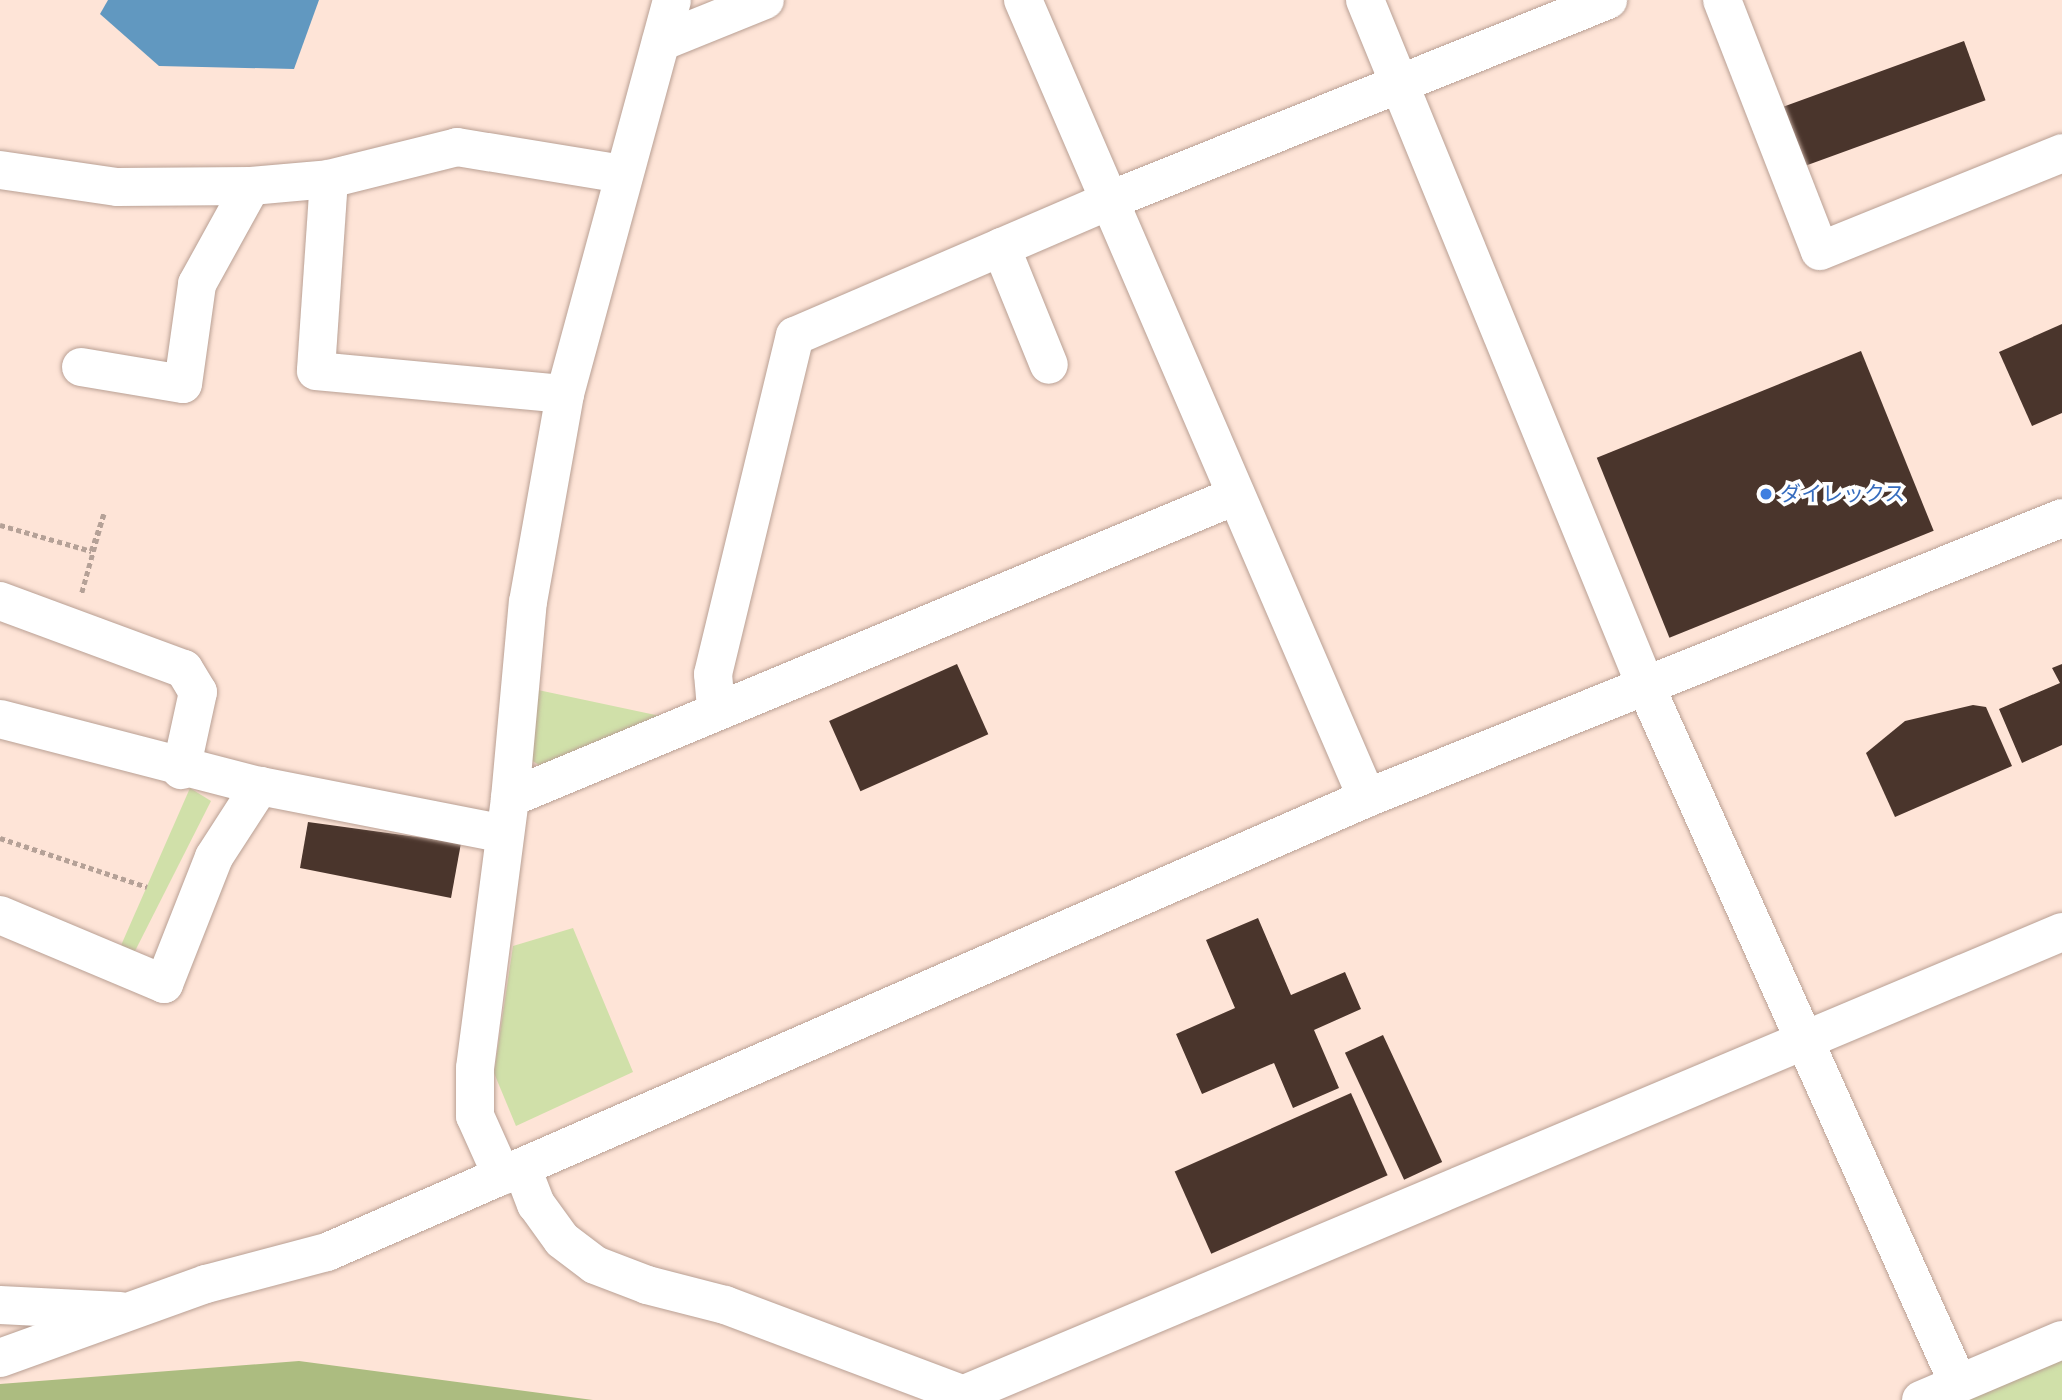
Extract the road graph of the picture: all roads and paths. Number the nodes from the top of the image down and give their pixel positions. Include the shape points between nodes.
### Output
1 (672, 0) edge
2 (765, 0) edge
3 (1023, 0) edge
4 (1365, 0) edge
5 (1608, 0) edge
6 (1722, 0) edge
7 (662, 42) junction
8 (1401, 86) junction
9 (2060, 161) edge
10 (0, 170) edge
11 (621, 174) junction
12 (329, 179) junction
13 (251, 186) junction
14 (1108, 201) junction
15 (1001, 247) junction
16 (1049, 365) dead end
17 (80, 367) dead end
18 (565, 394) junction
19 (1235, 496) junction
20 (2062, 518) edge
21 (0, 525) edge
22 (0, 601) edge
23 (72, 629) junction
24 (1646, 687) junction
25 (716, 708) junction
26 (0, 719) edge
27 (181, 770) junction
28 (260, 786) junction
29 (1367, 799) junction
30 (507, 816) junction
31 (0, 838) edge
32 (147, 887) dead end
33 (0, 915) edge
34 (2062, 932) edge
35 (1804, 1043) junction
36 (512, 1172) junction
37 (0, 1305) edge
38 (134, 1311) junction
39 (2062, 1340) edge
40 (0, 1358) edge
41 (1958, 1383) junction
42 (973, 1397) edge
43 (1921, 1400) edge

1 - 7 street
2 - 7 street
3 - 14 street
4 - 8 street
5 - 8 street
6 - 9 street via 1820,251
7 - 11 street
8 - 14 street
8 - 24 street via 1476,282
10 - 13 street via 117,187
11 - 12 street via 457,147
11 - 18 street
12 - 13 street
12 - 18 street via 317,371
13 - 17 street via 197,284 183,384
14 - 15 street
14 - 19 street
15 - 16 street
15 - 25 street via 796,336 713,674
18 - 30 street via 524,637
19 - 25 street
19 - 29 street
20 - 24 street
21 - 23 path via 92,551 104,514
22 - 23 street
23 - 27 street via 184,668 198,692
24 - 29 street
24 - 35 street
25 - 30 street
26 - 27 street
27 - 28 street
28 - 30 street
28 - 33 street via 214,857 164,984
29 - 36 street
30 - 36 street via 475,1069 475,1116
31 - 32 path
34 - 35 street
35 - 41 street
35 - 42 street
36 - 38 street via 327,1252 206,1284
36 - 42 street via 562,1240 595,1265 647,1285 725,1305
37 - 38 street
38 - 40 street
39 - 41 street
41 - 43 street

